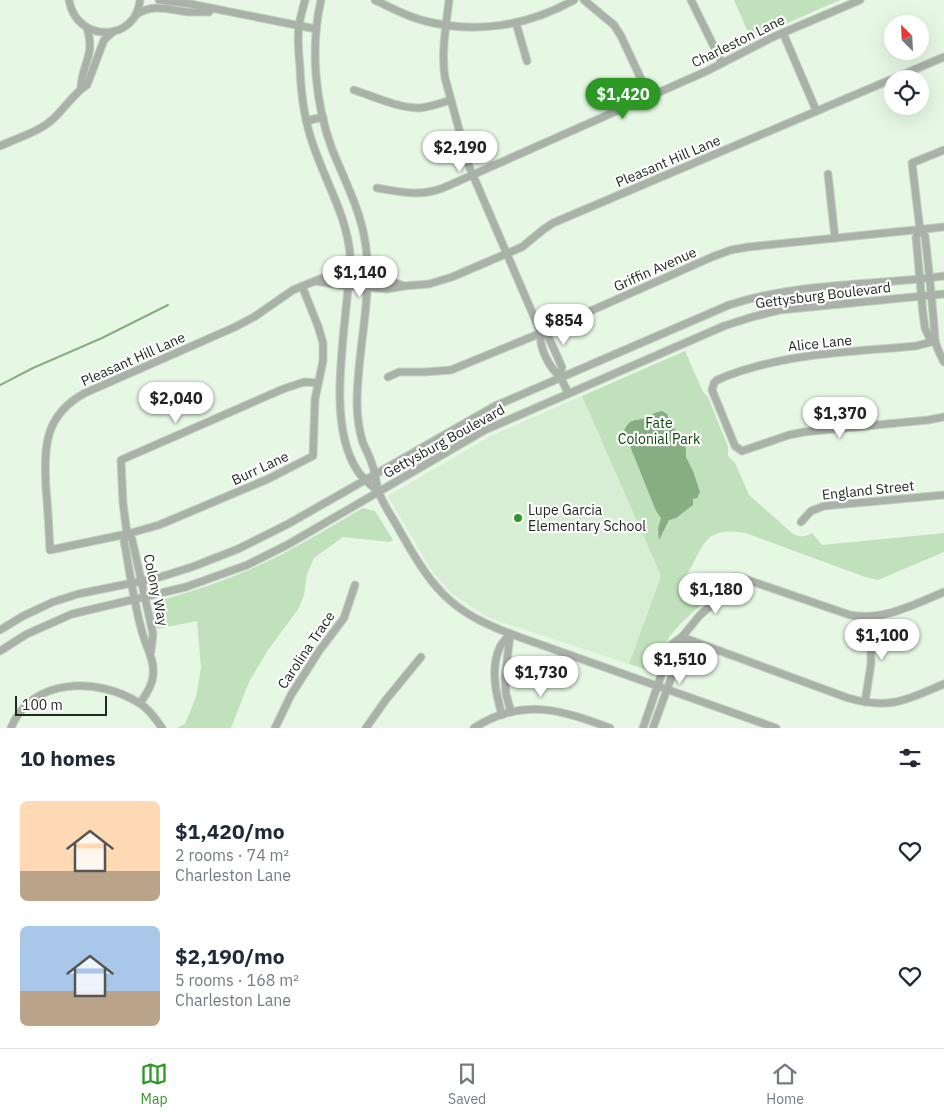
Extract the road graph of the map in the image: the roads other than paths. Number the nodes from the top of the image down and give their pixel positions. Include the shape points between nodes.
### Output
1 (69, 0) edge
2 (140, 0) edge
3 (159, 0) edge
4 (304, 0) edge
5 (321, 0) edge
6 (375, 0) edge
7 (449, 0) edge
8 (574, 0) edge
9 (584, 0) edge
10 (691, 0) edge
11 (860, 0) edge
12 (225, 12) junction
13 (136, 15) junction
14 (516, 23) junction
15 (446, 24) junction
16 (299, 26) junction
17 (87, 28) junction
18 (316, 29) junction
19 (113, 32) junction
20 (783, 33) junction
21 (944, 57) edge
22 (527, 61) dead end
23 (722, 63) junction
24 (81, 89) junction
25 (354, 90) dead end
26 (649, 96) junction
27 (451, 100) junction
28 (816, 110) junction
29 (323, 117) junction
30 (306, 121) junction
31 (0, 146) edge
32 (944, 150) edge
33 (828, 174) dead end
34 (473, 176) junction
35 (377, 188) dead end
36 (944, 227) edge
37 (920, 230) junction
38 (835, 238) junction
39 (506, 255) junction
40 (350, 276) junction
41 (944, 276) edge
42 (367, 278) junction
43 (929, 278) junction
44 (919, 279) junction
45 (316, 281) junction
46 (302, 286) junction
47 (349, 286) junction
48 (404, 286) junction
49 (366, 288) junction
50 (944, 294) edge
51 (931, 295) junction
52 (921, 296) junction
53 (541, 333) junction
54 (935, 341) junction
55 (944, 362) edge
56 (560, 376) junction
57 (388, 377) dead end
58 (318, 383) junction
59 (568, 393) junction
60 (944, 418) edge
61 (374, 474) junction
62 (366, 479) junction
63 (378, 492) junction
64 (944, 495) edge
65 (801, 522) dead end
66 (126, 534) junction
67 (50, 550) joint
68 (142, 581) junction
69 (132, 583) junction
70 (355, 584) dead end
71 (944, 592) edge
72 (145, 598) junction
73 (136, 600) junction
74 (871, 617) junction
75 (0, 630) edge
76 (510, 634) junction
77 (682, 637) junction
78 (0, 651) edge
79 (151, 653) junction
80 (421, 657) dead end
81 (944, 684) edge
82 (657, 687) junction
83 (666, 690) junction
84 (865, 702) junction
85 (140, 703) junction
86 (511, 712) junction
87 (502, 715) junction
88 (592, 725) edge
89 (11, 728) edge
90 (162, 728) edge
91 (275, 728) edge
92 (366, 728) edge
93 (474, 728) edge
94 (610, 728) edge
95 (643, 728) edge
96 (653, 728) edge
97 (776, 728) edge

1 - 17 street via 75,17
2 - 13 street
3 - 12 street
4 - 16 street
5 - 18 street
6 - 15 street via 424,21
7 - 15 street
8 - 14 street via 556,10
9 - 26 street via 621,36
10 - 23 street
11 - 20 street, Charleston Lane
12 - 13 street via 189,12 157,7
12 - 16 street
13 - 19 street via 128,25
14 - 15 street via 468,28
14 - 22 street
15 - 27 street via 443,64
16 - 18 street
16 - 30 street via 300,82
17 - 19 street
17 - 24 street via 91,52 81,78
18 - 29 street via 317,75
19 - 24 street via 104,40 89,81
20 - 23 street, Charleston Lane
20 - 28 street
21 - 28 street, Pleasant Hill Lane
23 - 26 street, Charleston Lane
24 - 31 street via 52,120
25 - 27 street via 409,107 421,108
26 - 34 street, Charleston Lane
27 - 34 street
28 - 39 street, Pleasant Hill Lane via 553,224
29 - 30 street
29 - 42 street via 362,226 368,259
30 - 40 street via 348,238
32 - 37 street via 912,164
33 - 38 street
34 - 35 street, Charleston Lane via 429,193 411,194
34 - 39 street
36 - 37 street, Griffin Avenue
37 - 38 street, Griffin Avenue
37 - 43 street via 925,236
37 - 44 street via 916,237
38 - 53 street, Griffin Avenue via 731,250
39 - 48 street, Pleasant Hill Lane via 429,284
39 - 53 street
40 - 42 street, Pleasant Hill Lane
40 - 45 street, Pleasant Hill Lane via 334,275
40 - 47 street
41 - 43 street, Gettysburg Boulevard
42 - 48 street, Pleasant Hill Lane via 386,279
42 - 49 street
43 - 44 street, Gettysburg Boulevard
43 - 51 street
44 - 52 street
44 - 56 street, Gettysburg Boulevard via 754,297
45 - 46 street, Pleasant Hill Lane
45 - 47 street, Pleasant Hill Lane
46 - 58 street, Burr Lane via 323,343
46 - 67 street, Pleasant Hill Lane via 235,327 86,393 61,411 50,430 45,450
47 - 49 street, Pleasant Hill Lane
47 - 62 street via 340,410 349,454 357,471
48 - 49 street, Pleasant Hill Lane
49 - 61 street via 357,411 361,436
50 - 51 street, Gettysburg Boulevard
51 - 52 street, Gettysburg Boulevard
51 - 54 street
52 - 54 street via 925,328
52 - 59 street, Gettysburg Boulevard via 780,310 752,317
53 - 56 street via 539,340 553,371
53 - 57 street, Griffin Avenue via 450,370 399,372
54 - 55 street
54 - 60 street, Alice Lane via 916,346 777,360 717,380 712,386 712,394 735,446 744,451 804,432
56 - 59 street
56 - 61 street, Gettysburg Boulevard via 490,408
58 - 66 street, Burr Lane via 313,456 190,513
58 - 66 street, Colony Way via 304,382 283,389 121,460
59 - 63 street, Gettysburg Boulevard via 485,430
61 - 62 street, Gettysburg Boulevard
61 - 63 street
62 - 63 street
62 - 68 street, Gettysburg Boulevard via 238,549 192,567
63 - 72 street, Gettysburg Boulevard via 254,562 203,582
63 - 76 street via 422,569 438,590 473,618
64 - 65 street, England Street via 824,506 811,511
66 - 67 street, Burr Lane
66 - 68 street, Colony Way via 132,539
66 - 69 street, Colony Way via 124,541
68 - 69 street, Gettysburg Boulevard
68 - 72 street, Colony Way
69 - 73 street, Colony Way
69 - 75 street, Gettysburg Boulevard via 53,602
70 - 91 street, Carolina Trace via 344,618 295,688
71 - 74 street via 896,612
72 - 73 street, Gettysburg Boulevard
72 - 79 street, Colony Way via 153,634
73 - 78 street, Gettysburg Boulevard via 72,614 27,634
73 - 79 street, Colony Way
74 - 77 street via 850,615 732,577 713,604
74 - 84 street via 871,664
76 - 82 street
76 - 86 street via 504,678
76 - 87 street via 500,646 496,666 496,694
77 - 82 street via 672,644
77 - 83 street via 682,648
77 - 84 street
79 - 85 street, Colony Way via 153,675 147,694
80 - 92 street
81 - 84 street via 898,703
82 - 83 street
82 - 95 street
83 - 96 street
83 - 97 street
85 - 89 street via 108,688 70,686 41,695 29,703
85 - 90 street
86 - 87 street
86 - 88 street via 552,710 573,714
87 - 93 street
88 - 94 street

